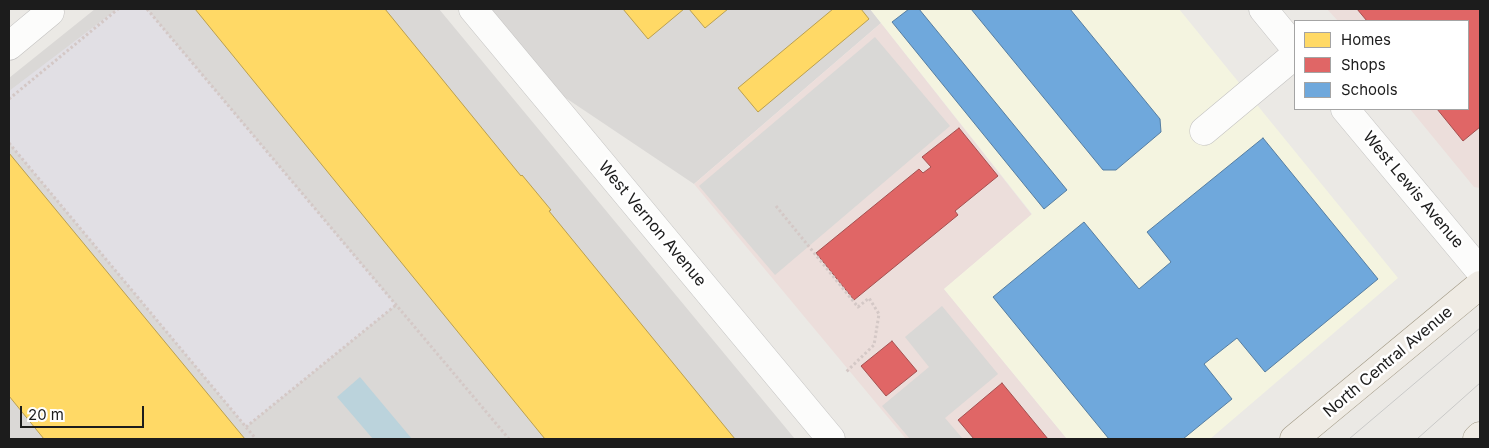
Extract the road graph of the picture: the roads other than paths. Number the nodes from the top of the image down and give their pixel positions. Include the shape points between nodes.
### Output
1 (48, 9) edge
2 (473, 9) edge
3 (1262, 9) edge
4 (9, 46) edge
5 (1294, 47) edge
6 (1294, 55) edge
7 (1346, 110) edge
8 (1204, 131) dead end
9 (1480, 271) edge
10 (1480, 285) edge
11 (1480, 436) edge
12 (831, 439) edge
13 (1294, 439) edge
14 (1477, 439) edge

1 - 4 street via 50,12
2 - 12 street, West Vernon Avenue
3 - 5 street
6 - 8 street
7 - 9 street, West Lewis Avenue
10 - 13 main road, North Central Avenue
11 - 14 main road

